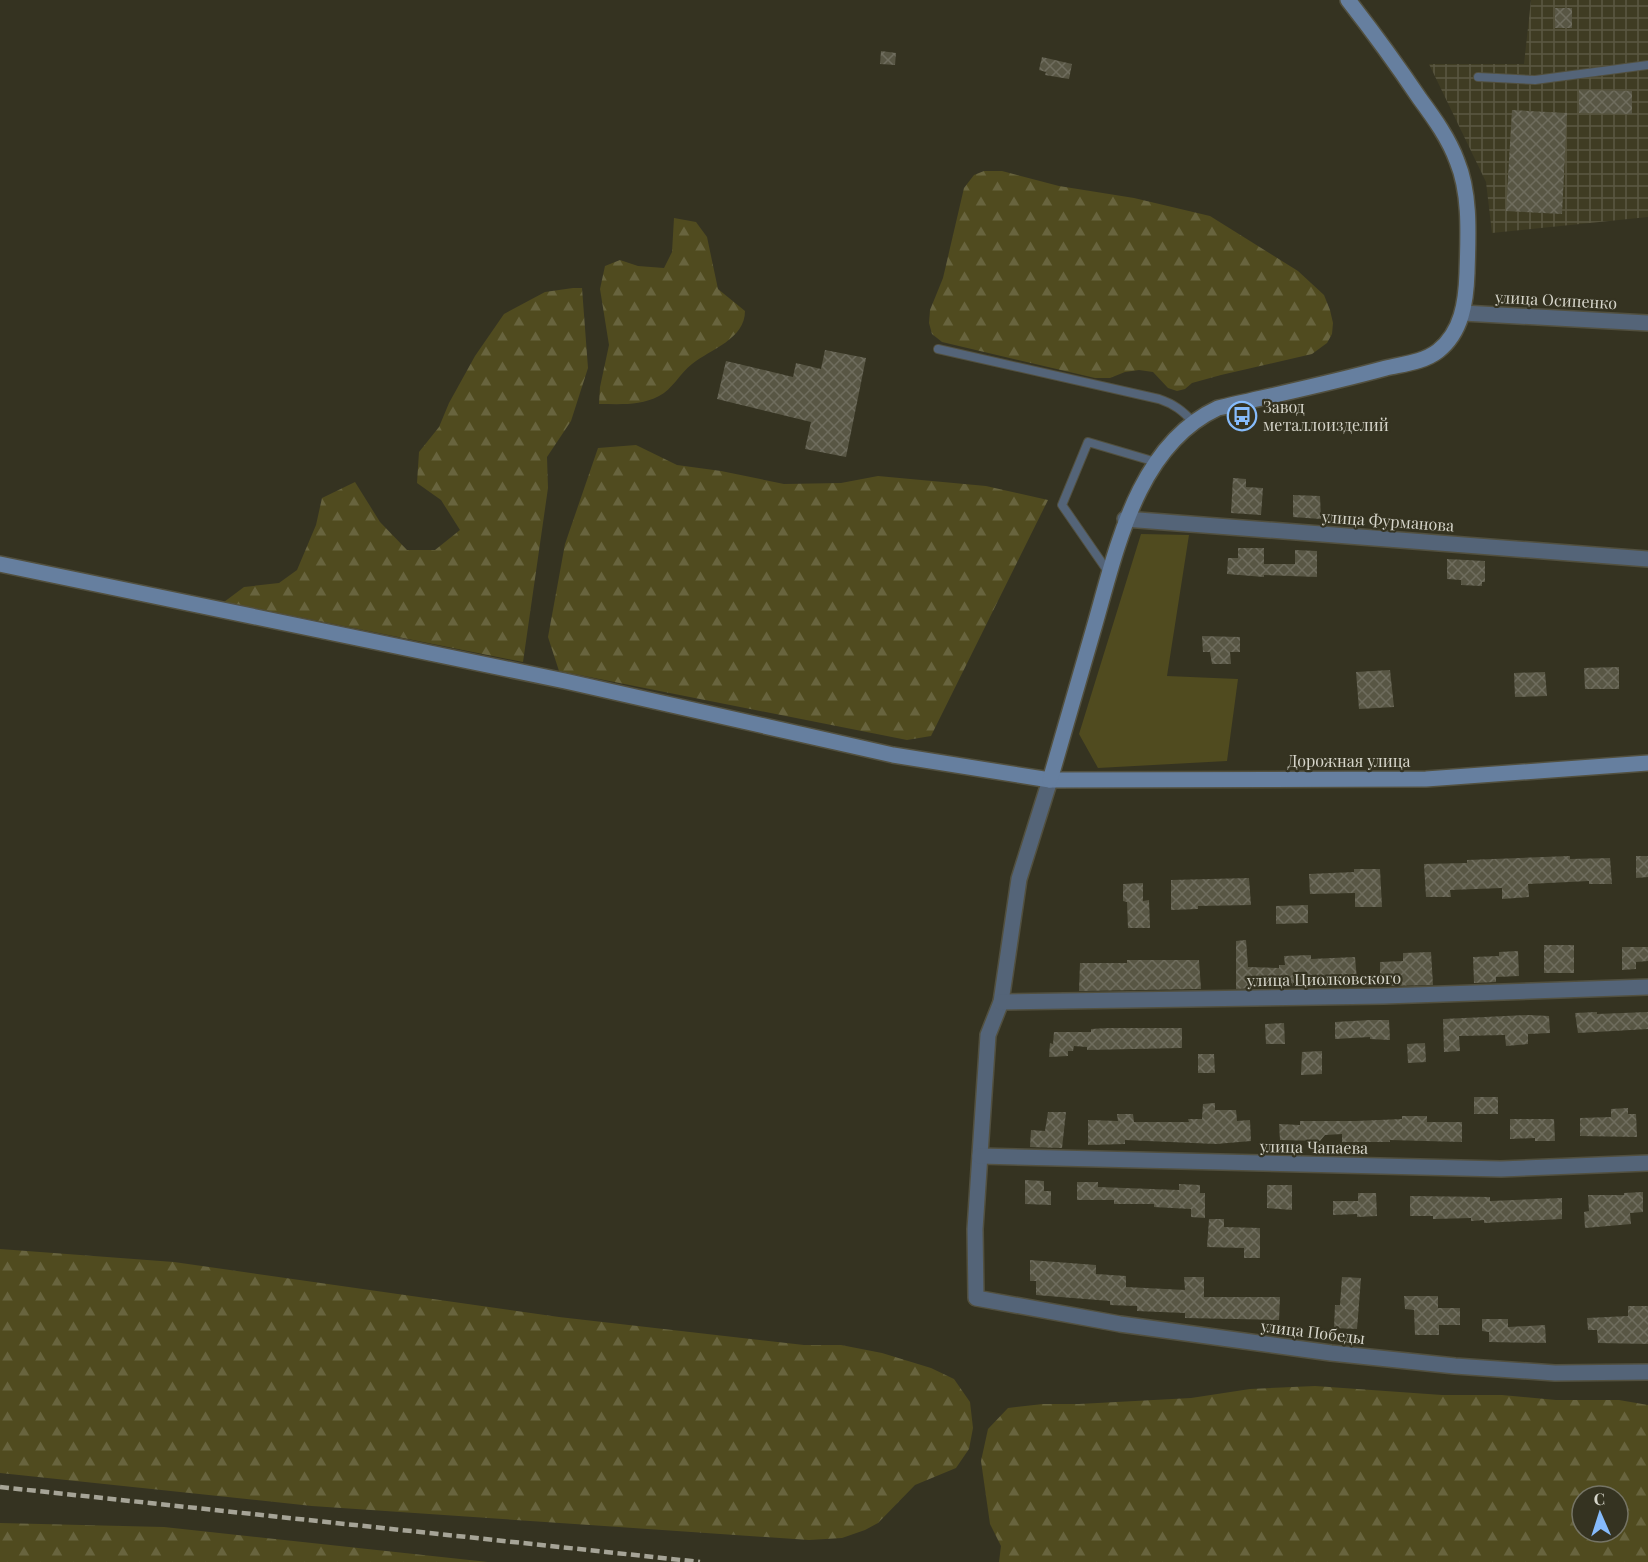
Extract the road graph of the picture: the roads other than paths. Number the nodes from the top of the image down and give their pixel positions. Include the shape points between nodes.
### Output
1 (1348, 0) edge
2 (1648, 65) edge
3 (1478, 76) dead end
4 (1463, 313) junction
5 (1648, 323) edge
6 (938, 349) dead end
7 (1193, 422) junction
8 (1156, 462) junction
9 (1125, 519) junction
10 (1648, 559) edge
11 (0, 564) edge
12 (1110, 574) junction
13 (1648, 763) edge
14 (1050, 780) junction
15 (1648, 987) edge
16 (1001, 1002) junction
17 (980, 1156) junction
18 (1648, 1163) edge
19 (1648, 1372) edge

1 - 4 main road via 1428,111 1458,162 1467,222
2 - 3 lane via 1535,80
4 - 5 street, улица Осипенко
4 - 7 main road via 1449,340 1437,352 1420,360 1218,408
6 - 7 lane via 1159,399 1171,403
7 - 8 main road
8 - 9 main road
8 - 12 lane via 1088,442 1062,505
9 - 10 street, улица Фурманова
9 - 12 main road
11 - 14 main road, Дорожная улица via 565,681 893,755
12 - 14 main road
13 - 14 main road, Дорожная улица via 1426,779
14 - 16 street via 1019,879
15 - 16 street, улица Циолковского
16 - 17 street via 988,1035
17 - 18 street, улица Чапаева via 1501,1169
17 - 19 street, улица Победы via 976,1298 1120,1324 1354,1355 1555,1373

